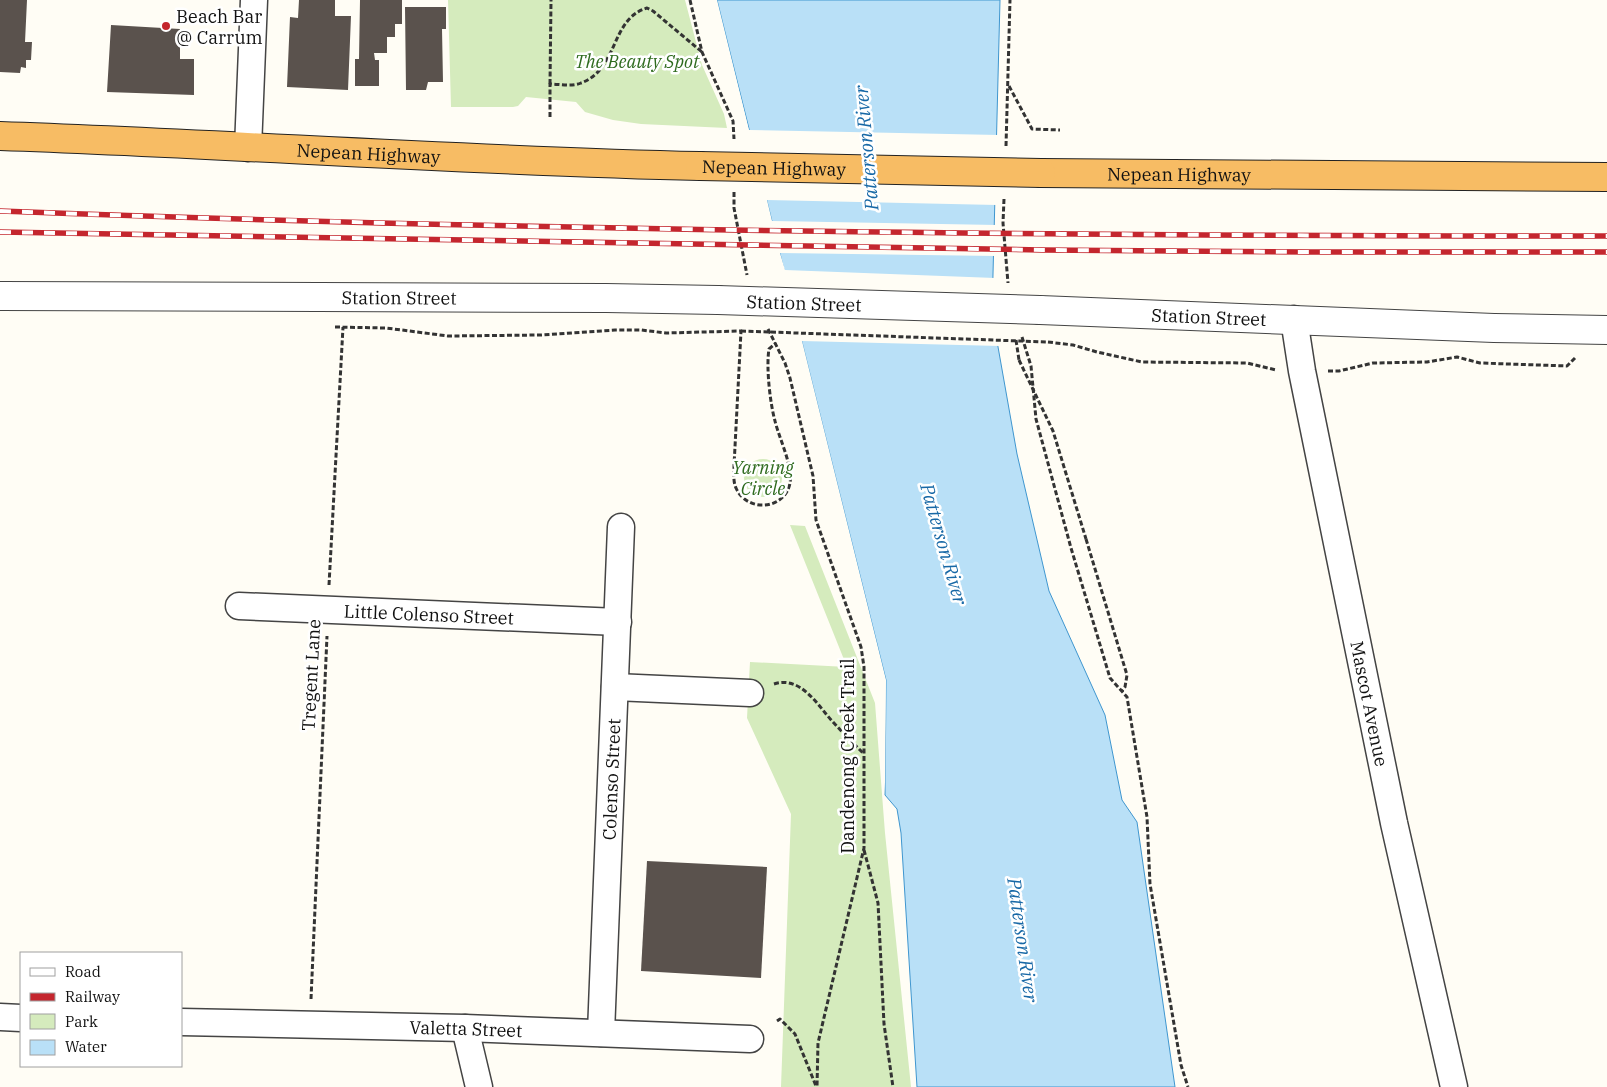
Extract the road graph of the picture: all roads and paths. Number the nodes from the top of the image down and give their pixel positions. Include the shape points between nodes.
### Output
1 (254, 0) edge
2 (552, 0) edge
3 (690, 0) edge
4 (1010, 0) edge
5 (702, 52) junction
6 (550, 84) junction
7 (1008, 86) junction
8 (550, 117) dead end
9 (1060, 130) dead end
10 (0, 136) edge
11 (734, 140) dead end
12 (248, 148) junction
13 (1006, 154) dead end
14 (1607, 177) edge
15 (734, 189) dead end
16 (1004, 193) dead end
17 (747, 276) dead end
18 (1009, 290) dead end
19 (0, 296) edge
20 (1294, 319) junction
21 (766, 326) dead end
22 (343, 327) dead end
23 (1607, 330) edge
24 (706, 331) dead end
25 (741, 331) junction
26 (1021, 333) dead end
27 (1016, 340) junction
28 (1048, 342) dead end
29 (776, 343) junction
30 (788, 463) junction
31 (766, 472) dead end
32 (621, 527) dead end
33 (239, 606) dead end
34 (328, 610) junction
35 (618, 622) junction
36 (616, 687) junction
37 (1122, 691) junction
38 (750, 693) joint
39 (864, 754) junction
40 (864, 848) junction
41 (0, 1017) edge
42 (20, 1018) edge
43 (777, 1021) dead end
44 (182, 1022) edge
45 (310, 1025) junction
46 (465, 1028) junction
47 (601, 1033) junction
48 (750, 1038) dead end
49 (479, 1087) edge
50 (817, 1087) edge
51 (893, 1087) edge
52 (1188, 1087) edge
53 (1454, 1087) edge

1 - 12 street
2 - 6 path
3 - 5 path
4 - 7 path
5 - 6 path via 647,8 634,13 625,22 609,57 591,78 579,84
5 - 11 path via 733,121
6 - 8 path
7 - 9 path via 1032,129
7 - 13 path
10 - 12 highway, Nepean Highway
12 - 14 highway, Nepean Highway, bridge via 700,166 1041,173
15 - 17 path via 734,208
16 - 18 path via 1003,223
19 - 20 street, Station Street, bridge via 606,298
20 - 23 street, Station Street
20 - 53 street, Mascot Avenue via 1394,822
21 - 29 path, Dandenong Creek Trail
22 - 34 path, Tregent Lane
24 - 25 path
25 - 27 path, bridge
25 - 30 path via 734,466 735,487 740,496 753,504 768,506 778,502 790,482
26 - 37 path via 1031,366 1036,419 1068,539 1110,678
27 - 28 path, bridge
27 - 37 path, bridge via 1019,360 1053,431 1086,539 1127,675
29 - 30 path via 769,349 768,365 774,419
29 - 39 path, Dandenong Creek Trail via 786,363 813,476 816,520 861,647
30 - 31 path
32 - 35 street, Colenso Street
33 - 34 street, Little Colenso Street
34 - 35 street, Little Colenso Street
34 - 45 path, Tregent Lane
35 - 36 street, Colenso Street
36 - 38 street
36 - 47 street, Colenso Street
37 - 52 path via 1127,697 1147,817 1150,884 1181,1065
38 - 39 path via 780,682 798,687 816,700
39 - 40 path, Dandenong Creek Trail
40 - 50 path, Dandenong Creek Trail via 818,1043
40 - 51 path via 878,903 884,1024
41 - 42 street
43 - 50 path via 780,1019 795,1034
44 - 45 street, Valetta Street
45 - 46 street, Valetta Street
46 - 47 street, Valetta Street
46 - 49 street
47 - 48 street, Valetta Street

